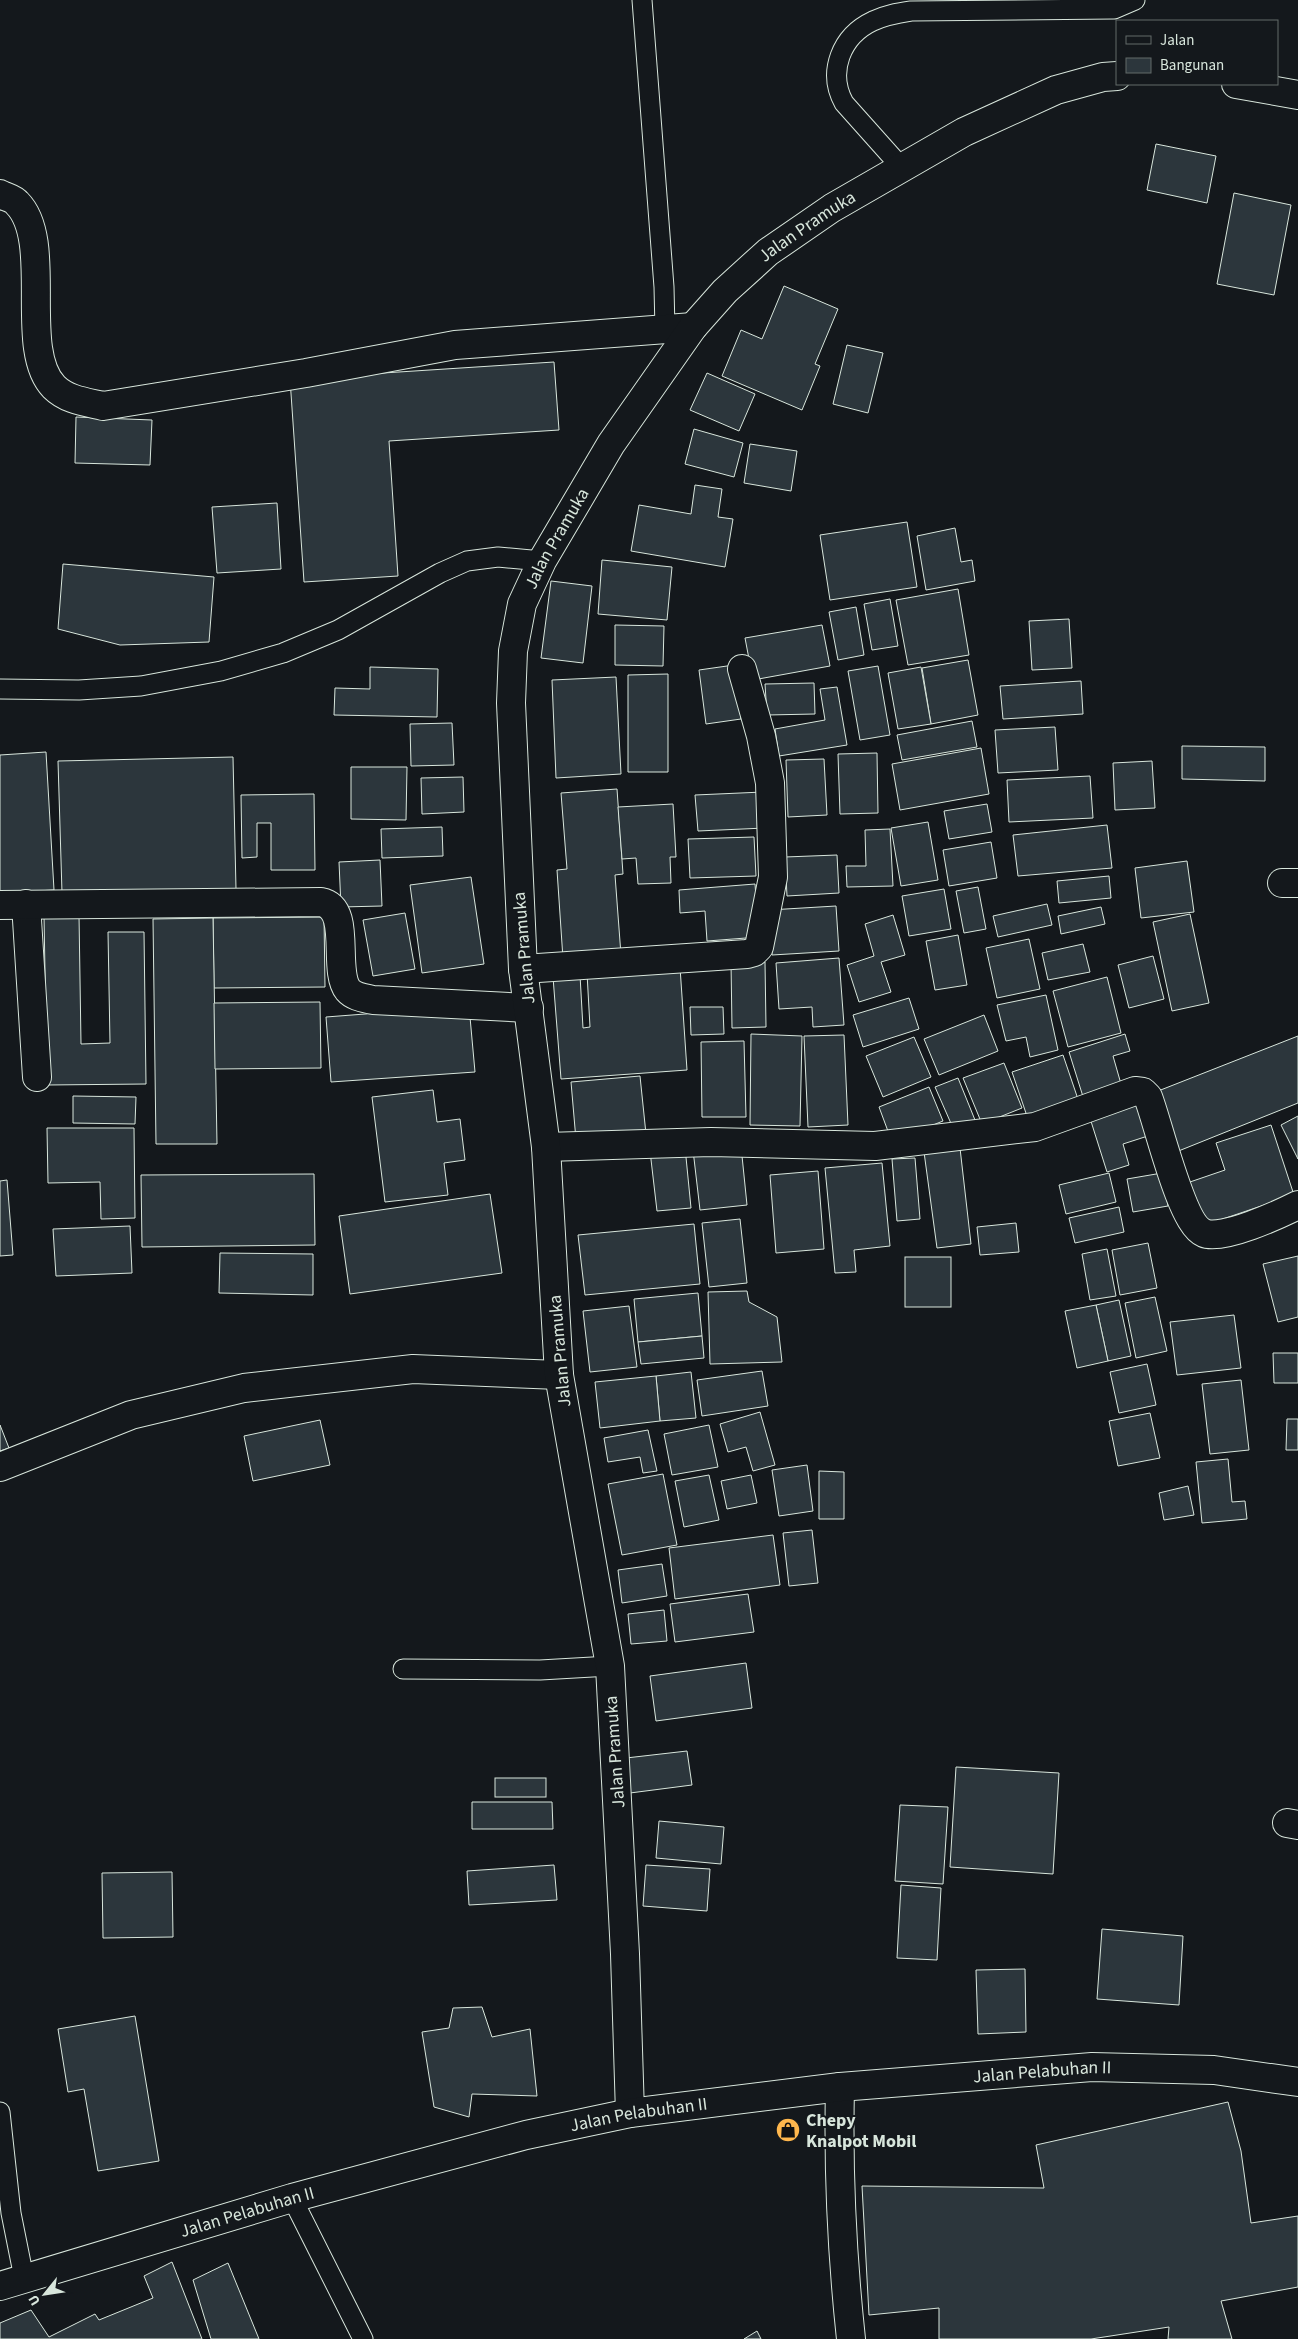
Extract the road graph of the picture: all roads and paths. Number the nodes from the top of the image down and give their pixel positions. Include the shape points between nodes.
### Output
1 (642, 0) edge
2 (1135, 0) edge
3 (1116, 76) edge
4 (1242, 85) edge
5 (1298, 95) edge
6 (902, 168) junction
7 (0, 194) edge
8 (693, 327) junction
9 (665, 330) junction
10 (542, 561) junction
11 (742, 669) dead end
12 (0, 689) edge
13 (13, 905) edge
14 (524, 969) junction
15 (529, 1008) junction
16 (37, 1076) dead end
17 (546, 1147) junction
18 (1298, 1205) edge
19 (559, 1375) junction
20 (0, 1467) edge
21 (610, 1666) junction
22 (403, 1669) dead end
23 (1298, 2082) edge
24 (840, 2087) junction
25 (0, 2112) edge
26 (630, 2112) junction
27 (292, 2198) junction
28 (12, 2282) edge
29 (363, 2339) edge
30 (851, 2339) edge

1 - 9 lane
2 - 6 lane via 1114,9 911,11 872,21 845,46 836,70 837,91
3 - 6 street, Jalan Pramuka via 1047,94 964,132
4 - 5 street
6 - 8 street, Jalan Pramuka via 832,208 768,252 725,291
7 - 9 street via 16,201 28,218 33,237 42,368 54,387 74,400 103,406 455,345
8 - 9 street
8 - 10 street, Jalan Pramuka via 611,444
10 - 12 lane via 498,557 467,561 338,630 283,653 221,671 141,686 79,690
10 - 14 street, Jalan Pramuka via 522,604 513,651 512,765
11 - 14 street via 770,783 773,877 758,947 747,954
13 - 15 street via 328,903 336,913 345,984 352,994 373,1000
13 - 16 street
14 - 15 street, Jalan Pramuka
15 - 17 street, Jalan Pramuka
17 - 18 street via 711,1142 875,1146 1035,1127 1135,1091 1148,1096 1175,1181 1196,1228 1205,1234 1217,1235 1268,1219
17 - 19 street, Jalan Pramuka
19 - 20 street via 412,1369 244,1388 131,1415
19 - 21 street, Jalan Pramuka
21 - 22 lane via 540,1670
21 - 26 street, Jalan Pramuka
23 - 24 street, Jalan Pelabuhan II via 1214,2070 1092,2067
24 - 26 street, Jalan Pelabuhan II
24 - 30 street via 842,2261
25 - 28 lane via 11,2213
26 - 27 street, Jalan Pelabuhan II via 526,2134
27 - 28 street, Jalan Pelabuhan II
27 - 29 lane

